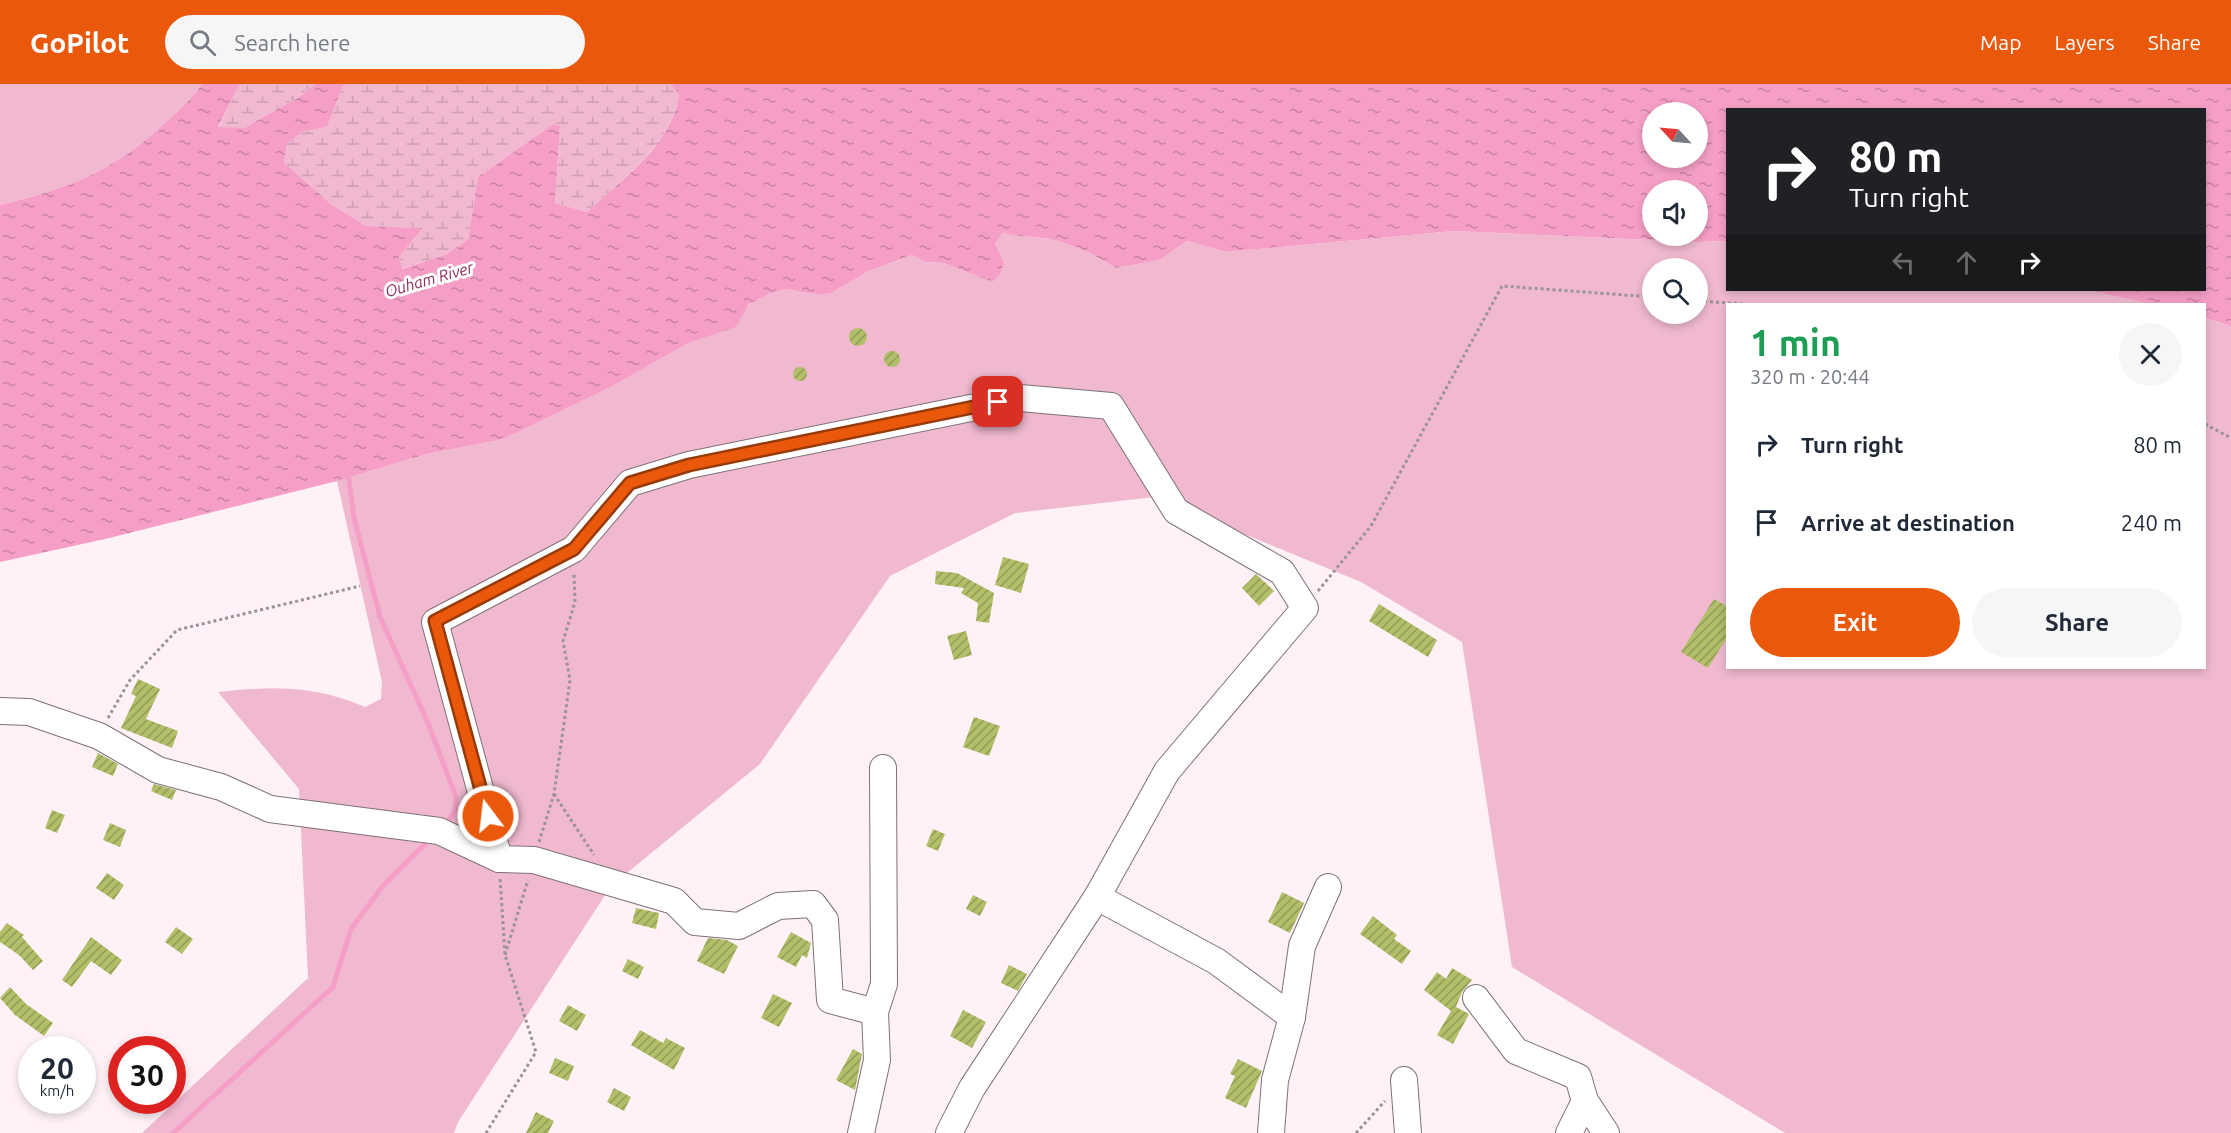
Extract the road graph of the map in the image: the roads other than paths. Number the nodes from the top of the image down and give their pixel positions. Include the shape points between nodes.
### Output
1 (0, 711) edge
2 (884, 768) dead end
3 (499, 859) junction
4 (1328, 886) dead end
5 (1097, 897) junction
6 (1476, 998) dead end
7 (875, 1012) junction
8 (1292, 1017) junction
9 (1404, 1080) road end
10 (1585, 1101) junction
11 (861, 1133) edge
12 (949, 1133) edge
13 (1271, 1133) edge
14 (1408, 1133) edge
15 (1569, 1133) edge
16 (1606, 1133) edge

1 - 3 street via 29,712 99,736 158,770 221,787 270,809 439,831
2 - 7 street via 884,984
3 - 5 street via 435,621 574,549 630,483 689,465 1020,398 1111,406 1176,511 1282,572 1305,608 1167,771
3 - 7 street via 534,860 674,901 695,922 739,926 778,906 813,904 825,920 830,1000
4 - 8 street via 1302,946
5 - 8 street via 1216,961
5 - 12 street via 972,1088
6 - 10 street via 1515,1051 1578,1077
7 - 11 street via 877,1060
8 - 13 street via 1275,1080
9 - 14 street
10 - 15 street
10 - 16 street

